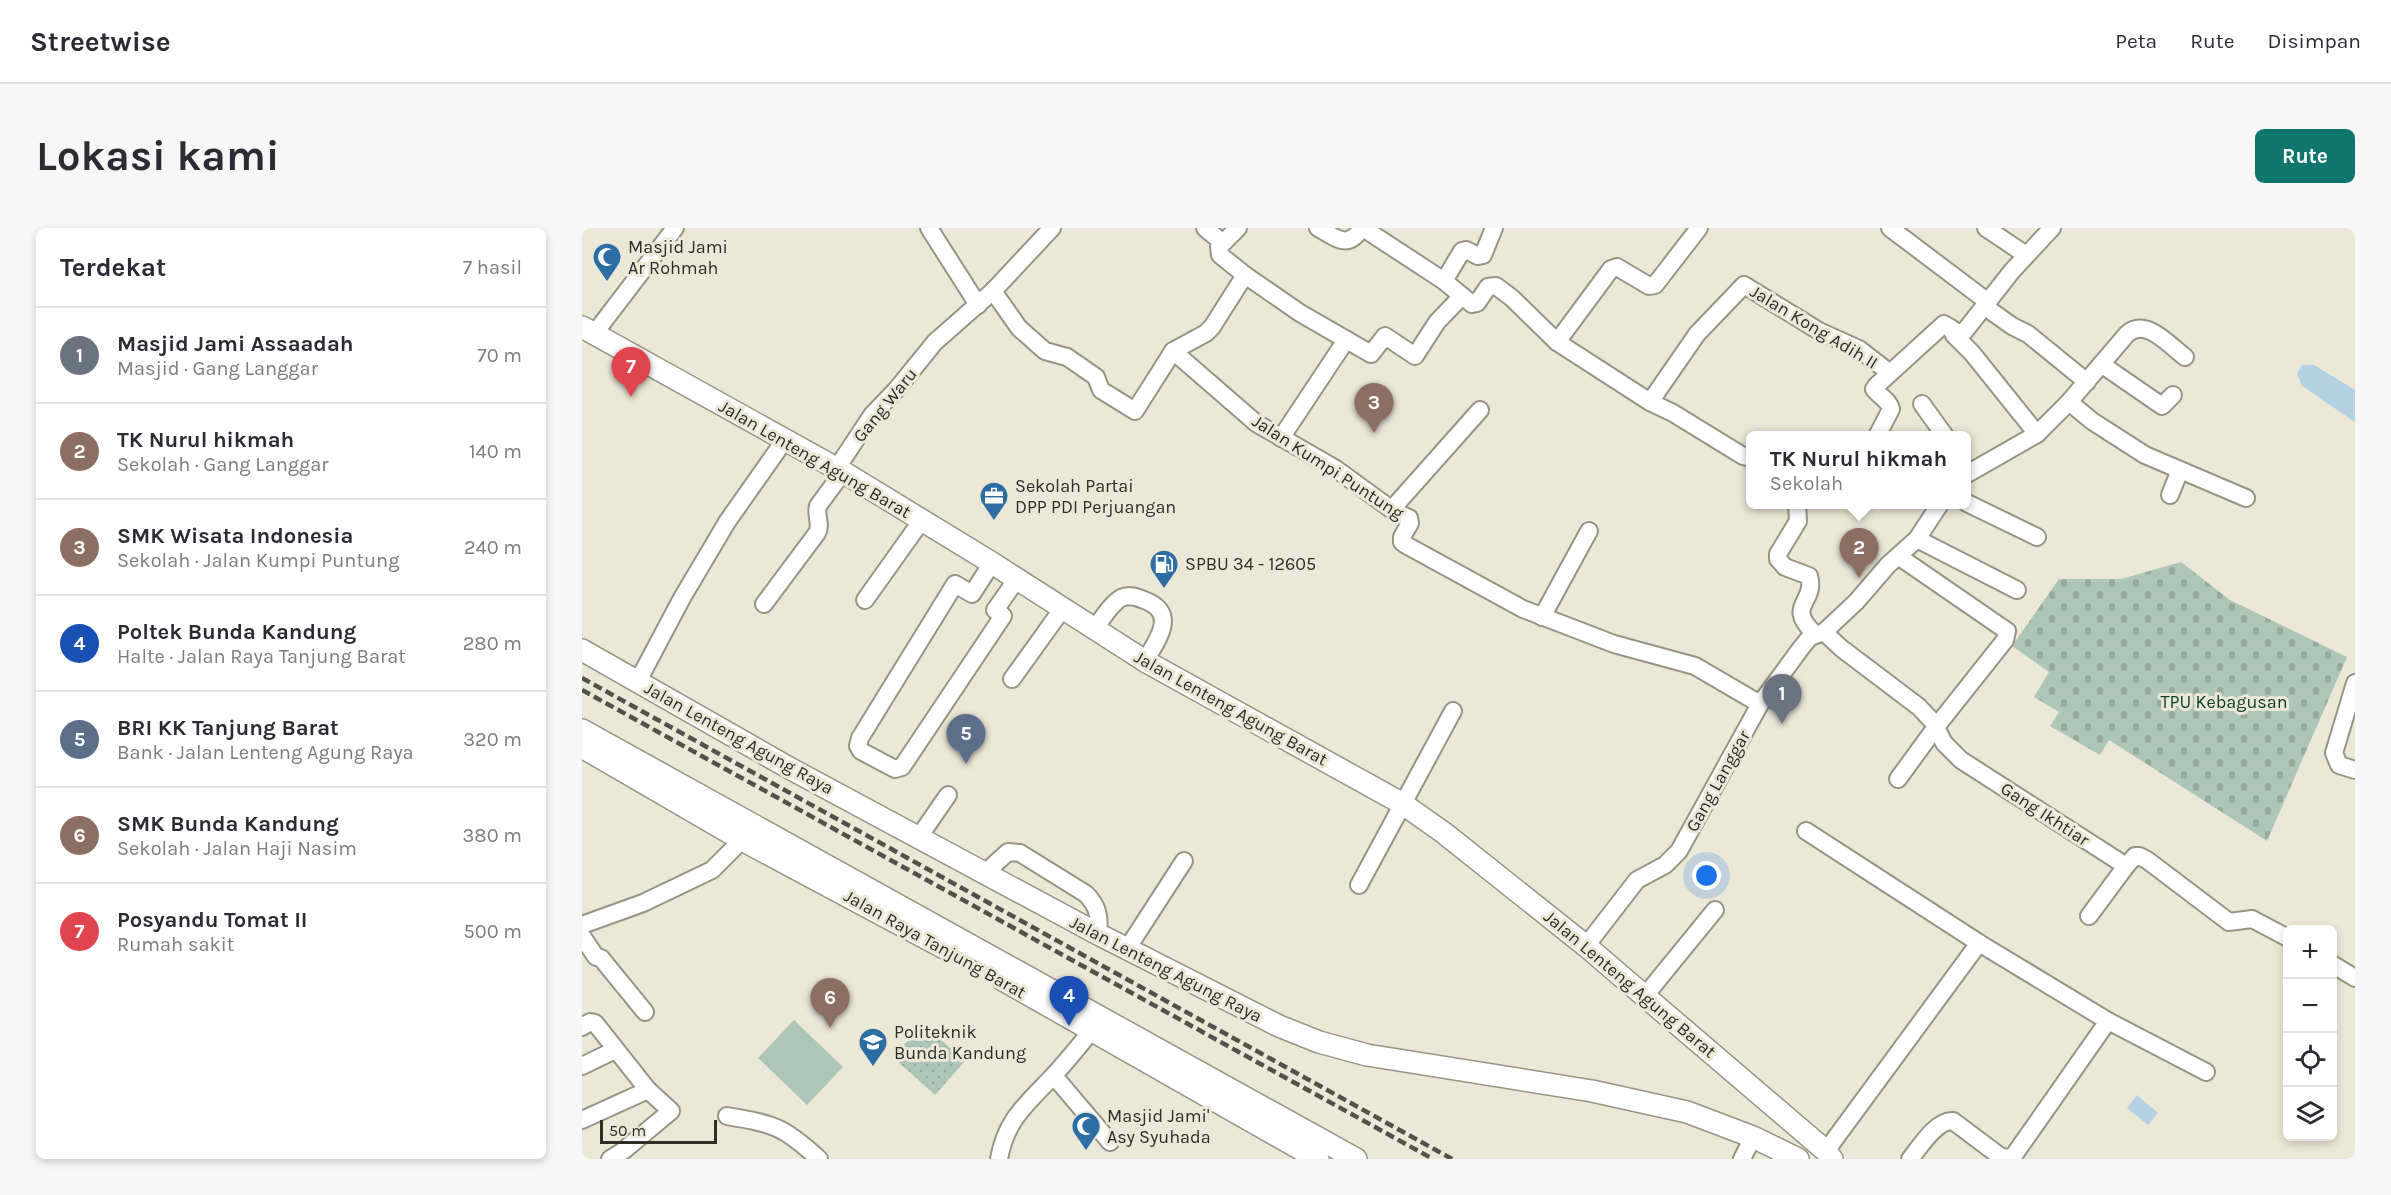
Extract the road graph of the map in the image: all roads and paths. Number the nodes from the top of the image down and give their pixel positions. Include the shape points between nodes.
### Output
1 (928, 228) edge
2 (1052, 228) edge
3 (1206, 228) edge
4 (1238, 228) edge
5 (1318, 228) edge
6 (1363, 228) edge
7 (1494, 228) edge
8 (1699, 228) edge
9 (1890, 228) edge
10 (1986, 228) edge
11 (2052, 228) edge
12 (666, 239) edge
13 (1223, 243) junction
14 (2026, 255) junction
15 (1245, 275) junction
16 (1444, 281) junction
17 (993, 291) junction
18 (1462, 296) junction
19 (1986, 304) junction
20 (978, 305) junction
21 (1951, 328) junction
22 (588, 330) edge
23 (1346, 340) junction
24 (1557, 342) junction
25 (1173, 351) junction
26 (2185, 357) dead end
27 (2101, 364) junction
28 (1890, 373) junction
29 (2086, 382) junction
30 (2172, 395) dead end
31 (1650, 402) junction
32 (2069, 402) junction
33 (1922, 404) dead end
34 (1480, 410) dead end
35 (1879, 431) edge
36 (1942, 431) edge
37 (2037, 434) junction
38 (1281, 438) junction
39 (784, 441) junction
40 (1746, 455) edge
41 (1971, 467) edge
42 (840, 470) junction
43 (2180, 470) junction
44 (2170, 495) dead end
45 (2246, 498) dead end
46 (1971, 505) edge
47 (1392, 508) junction
48 (1797, 509) edge
49 (1937, 509) edge
50 (922, 520) junction
51 (1589, 531) dead end
52 (2037, 537) dead end
53 (1917, 539) junction
54 (1898, 556) junction
55 (988, 569) junction
56 (1013, 586) junction
57 (2018, 590) dead end
58 (865, 600) dead end
59 (764, 604) dead end
60 (1063, 608) junction
61 (1542, 617) junction
62 (1094, 630) junction
63 (1820, 633) junction
64 (582, 650) edge
65 (1145, 661) junction
66 (1012, 679) dead end
67 (638, 681) junction
68 (2355, 683) edge
69 (1760, 704) junction
70 (1453, 711) dead end
71 (1936, 727) junction
72 (582, 730) edge
73 (582, 747) edge
74 (2355, 770) edge
75 (1898, 779) dead end
76 (948, 795) dead end
77 (1403, 804) junction
78 (1806, 831) dead end
79 (919, 837) junction
80 (742, 840) junction
81 (1184, 861) dead end
82 (2126, 866) junction
83 (985, 873) junction
84 (1359, 885) dead end
85 (1715, 910) dead end
86 (2089, 916) dead end
87 (582, 925) edge
88 (1098, 934) junction
89 (2283, 935) edge
90 (582, 936) edge
91 (1979, 943) junction
92 (1586, 946) junction
93 (1127, 949) junction
94 (2337, 967) edge
95 (2355, 978) edge
96 (1644, 997) junction
97 (645, 1012) dead end
98 (2108, 1021) junction
99 (582, 1027) edge
100 (1092, 1030) junction
101 (615, 1050) junction
102 (582, 1066) edge
103 (2206, 1072) dead end
104 (1054, 1076) junction
105 (648, 1090) junction
106 (727, 1116) dead end
107 (582, 1120) edge
108 (1753, 1137) junction
109 (1110, 1142) dead end
110 (1829, 1155) edge
111 (1348, 1157) edge
112 (610, 1159) edge
113 (819, 1159) edge
114 (999, 1159) edge
115 (1318, 1159) edge
116 (1742, 1159) edge
117 (1798, 1159) edge
118 (1910, 1159) edge

1 - 20 street
2 - 17 street, Gang Waru
3 - 13 street
4 - 13 street
5 - 6 street via 1346,242
6 - 16 street
7 - 16 street via 1483,255 1462,251
8 - 24 street via 1655,285 1649,286 1623,269 1611,269
9 - 19 street
10 - 14 street
11 - 14 street
12 - 22 street
13 - 15 street via 1220,255
14 - 19 street
15 - 23 street
15 - 25 street via 1212,327
16 - 18 street
17 - 20 street, Gang Waru
17 - 25 street via 1019,328 1045,351 1067,357 1096,377 1101,390 1135,411
18 - 23 street via 1437,322 1415,356 1385,336 1371,354
18 - 24 street via 1477,303 1488,287 1496,286
19 - 21 street via 1964,332
19 - 29 street
20 - 42 street, Gang Waru via 935,342 872,415
21 - 28 street via 1944,324
21 - 37 street
22 - 39 main road, Jalan Lenteng Agung Barat
23 - 38 street
24 - 31 street
25 - 38 street, Jalan Kumpi Puntung via 1256,423
26 - 27 street via 2149,329 2135,328
27 - 29 street
27 - 30 street via 2162,406
28 - 31 street, Jalan Kong Adih II via 1858,349 1819,331 1743,285 1698,334
28 - 35 street via 1874,389 1892,409
29 - 32 street
31 - 40 street
32 - 37 street
32 - 43 street via 2145,455
33 - 36 street
34 - 47 street
37 - 41 street
38 - 47 street, Jalan Kumpi Puntung via 1336,469
39 - 42 main road, Jalan Lenteng Agung Barat
39 - 67 street via 727,522
42 - 50 main road, Jalan Lenteng Agung Barat
42 - 59 street, Gang Waru via 816,510 817,533
43 - 44 street
43 - 45 street
46 - 52 street
47 - 61 street, Jalan Kumpi Puntung via 1411,520 1402,537 1406,545
48 - 63 street, Gang Ikhtiar via 1798,521 1778,559 1785,567 1809,576 1810,586 1800,614 1803,621
49 - 53 street, Gang Langgar
50 - 55 main road, Jalan Lenteng Agung Barat
50 - 58 street
51 - 61 street
53 - 54 street, Gang Langgar
53 - 57 street
54 - 63 street, Gang Langgar
54 - 71 street via 2007,631 2005,640
55 - 56 main road, Jalan Lenteng Agung Barat
55 - 56 street via 972,594 955,584 860,738 861,751 895,769 902,767 1003,616 995,610
56 - 60 main road, Jalan Lenteng Agung Barat
60 - 62 main road, Jalan Lenteng Agung Barat
60 - 66 street
61 - 69 street, Jalan Kumpi Puntung via 1614,644 1695,666
62 - 65 main road, Jalan Lenteng Agung Barat
62 - 65 street via 1119,599 1129,596 1153,604 1164,624
63 - 69 street, Gang Langgar via 1801,648
63 - 71 street, Gang Ikhtiar via 1919,707
64 - 67 main road, Jalan Lenteng Agung Raya
65 - 77 main road, Jalan Lenteng Agung Barat
67 - 79 main road, Jalan Lenteng Agung Raya
68 - 74 street via 2334,753 2340,765
69 - 92 street, Gang Langgar via 1679,850 1665,865 1637,880
70 - 77 street
71 - 75 street
71 - 82 street, Gang Ikhtiar via 1944,743 1961,760
72 - 111 main road
73 - 80 main road, Jalan Raya Tanjung Barat
76 - 79 street
77 - 84 street
77 - 92 main road, Jalan Lenteng Agung Barat
78 - 91 street
79 - 83 main road, Jalan Lenteng Agung Raya
80 - 87 street via 712,870 644,903
80 - 100 main road, Jalan Raya Tanjung Barat
81 - 93 street
82 - 86 street
82 - 89 street via 2134,856 2139,856 2229,922 2252,919
83 - 88 main road, Jalan Lenteng Agung Raya
83 - 88 street via 1008,852 1020,853 1093,901 1098,911
85 - 96 street
88 - 93 main road, Jalan Lenteng Agung Raya
90 - 97 street
91 - 98 street
91 - 110 street
92 - 96 main road, Jalan Lenteng Agung Barat
93 - 108 main road, Jalan Lenteng Agung Raya via 1253,1014 1319,1042 1367,1055 1648,1102
94 - 95 street
96 - 110 main road, Jalan Lenteng Agung Barat
98 - 103 street
98 - 118 street via 2012,1158 2001,1157 1950,1121 1940,1125
99 - 101 street via 595,1023
100 - 104 street
100 - 115 main road, Jalan Raya Tanjung Barat
101 - 102 street
101 - 105 street
104 - 109 street
104 - 114 street via 1008,1126
105 - 107 street
105 - 112 street via 671,1111
106 - 113 street via 778,1127
108 - 116 street
108 - 117 main road, Jalan Lenteng Agung Raya

